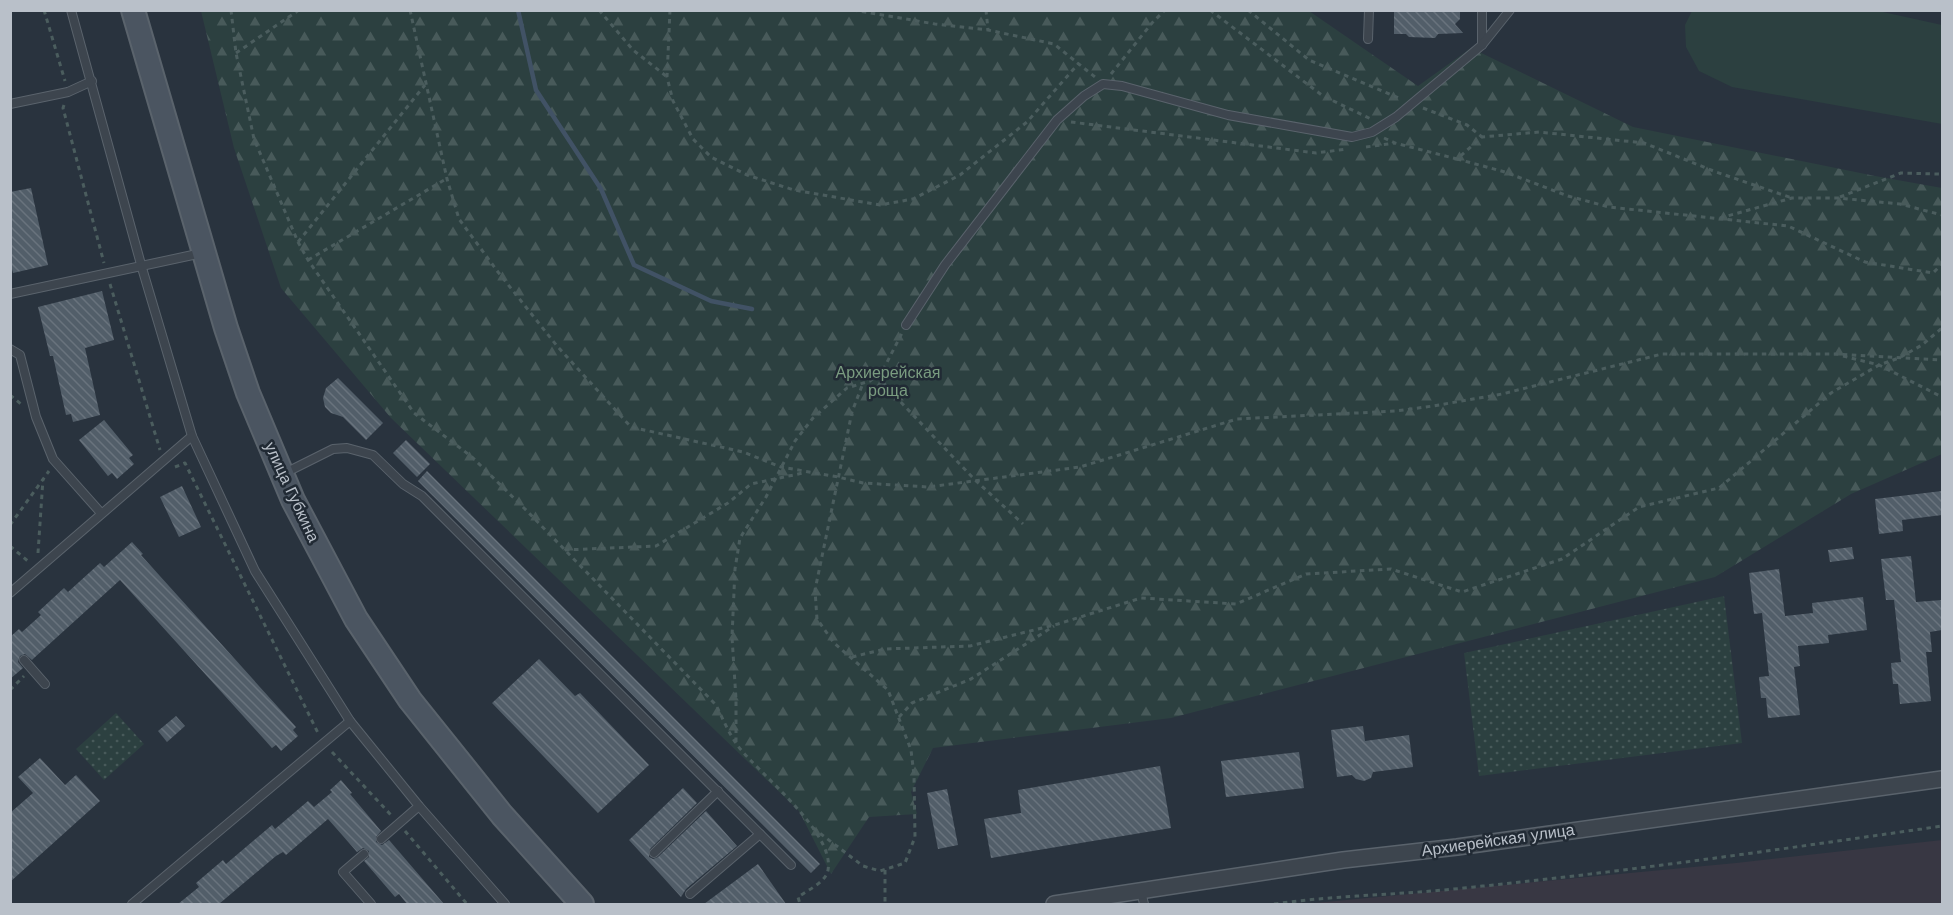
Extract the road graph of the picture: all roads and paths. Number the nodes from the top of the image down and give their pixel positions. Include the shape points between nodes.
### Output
1 (45, 10) edge
2 (71, 10) edge
3 (133, 10) edge
4 (231, 10) edge
5 (300, 10) edge
6 (410, 10) edge
7 (599, 10) edge
8 (670, 10) edge
9 (853, 10) edge
10 (883, 10) edge
11 (986, 10) edge
12 (1165, 10) edge
13 (1210, 10) edge
14 (1248, 10) edge
15 (1369, 10) edge
16 (1482, 10) edge
17 (1510, 10) edge
18 (886, 16) junction
19 (988, 30) junction
20 (1368, 39) dead end
21 (1482, 45) junction
22 (236, 53) junction
23 (1079, 63) junction
24 (667, 77) junction
25 (92, 81) junction
26 (426, 84) junction
27 (1103, 84) junction
28 (68, 92) junction
29 (10, 104) edge
30 (1412, 104) junction
31 (1057, 120) junction
32 (1383, 125) junction
33 (1372, 132) junction
34 (1482, 137) junction
35 (1395, 143) junction
36 (1361, 147) dead end
37 (1350, 149) dead end
38 (1457, 159) junction
39 (1942, 177) edge
40 (447, 179) junction
41 (1792, 198) junction
42 (1838, 198) junction
43 (1942, 215) edge
44 (1718, 219) junction
45 (298, 242) junction
46 (204, 253) junction
47 (308, 260) junction
48 (1942, 264) edge
49 (142, 267) junction
50 (107, 273) junction
51 (10, 294) edge
52 (906, 325) joint
53 (1942, 328) edge
54 (10, 349) edge
55 (1836, 354) junction
56 (1899, 357) junction
57 (1942, 360) edge
58 (1879, 365) junction
59 (876, 376) junction
60 (863, 383) junction
61 (1942, 398) edge
62 (192, 436) junction
63 (163, 459) junction
64 (55, 462) junction
65 (781, 467) junction
66 (806, 472) junction
67 (281, 475) junction
68 (838, 477) junction
69 (776, 479) junction
70 (43, 480) junction
71 (974, 480) junction
72 (101, 513) junction
73 (1023, 524) dead end
74 (10, 525) edge
75 (10, 546) edge
76 (565, 550) junction
77 (37, 570) junction
78 (10, 593) edge
79 (1058, 624) junction
80 (852, 657) junction
81 (24, 660) dead end
82 (31, 669) junction
83 (45, 684) dead end
84 (10, 690) edge
85 (899, 717) junction
86 (350, 721) junction
87 (323, 743) junction
88 (736, 744) junction
89 (1942, 779) edge
90 (718, 792) junction
91 (418, 806) junction
92 (399, 824) junction
93 (810, 826) junction
94 (1942, 826) edge
95 (760, 834) junction
96 (381, 839) dead end
97 (654, 853) dead end
98 (364, 854) dead end
99 (791, 865) dead end
100 (885, 870) junction
101 (690, 894) dead end
102 (1142, 898) edge
103 (132, 904) edge
104 (371, 904) edge
105 (467, 904) edge
106 (505, 904) edge
107 (582, 904) edge
108 (800, 904) edge
109 (885, 904) edge
110 (1054, 904) edge
111 (1274, 904) edge

1 - 28 path
2 - 25 lane
3 - 46 main road, улица Губкина
4 - 22 path
5 - 22 path
6 - 26 path
7 - 24 path via 633,50
8 - 24 path
9 - 18 path
10 - 18 path
11 - 19 path
12 - 27 path
13 - 32 path via 1323,96
14 - 30 path via 1309,60
15 - 20 lane
16 - 21 lane
17 - 21 lane
18 - 19 path
19 - 23 path via 1054,44
21 - 30 lane
22 - 45 path via 254,139
23 - 24 path via 1027,122 960,175 913,199 880,205 794,190 747,175 711,157 693,139 673,101
23 - 27 path
25 - 28 lane
25 - 49 lane
26 - 40 path
26 - 45 path
27 - 31 lane
27 - 33 lane via 1311,131 1352,137
28 - 29 lane
28 - 50 path via 63,108
30 - 32 lane
30 - 34 path via 1467,126
31 - 37 path via 1316,153
31 - 52 lane via 945,265
32 - 33 lane
33 - 35 path
34 - 38 path
34 - 41 path via 1539,132 1644,143
35 - 36 path
35 - 38 path
38 - 44 path via 1609,207
39 - 42 path via 1901,173
40 - 47 path
40 - 65 path via 459,219 498,272 557,346 631,427 743,452
41 - 42 path
41 - 44 path
42 - 43 path via 1900,204
44 - 48 path via 1788,226 1864,262 1933,273
45 - 47 path
46 - 49 lane
46 - 67 main road, улица Губкина via 248,393
47 - 76 path via 414,413 472,457
49 - 50 lane
49 - 62 lane
50 - 51 lane
50 - 63 path
52 - 59 path
53 - 56 path
54 - 64 lane via 20,355 36,417
55 - 56 path
55 - 58 path
55 - 71 path via 1662,354 1502,394 1433,406 1237,419 1080,467
56 - 57 path
56 - 58 path
58 - 61 path
58 - 79 path via 1831,393 1719,488 1639,507 1562,559 1462,592 1391,569 1306,574 1236,604 1141,598
59 - 60 path
59 - 71 path
60 - 65 path via 847,388 813,418
60 - 68 path via 852,412
62 - 63 lane
62 - 86 lane via 255,571
63 - 72 lane
63 - 87 path via 174,468 184,463
64 - 70 path
64 - 72 lane
65 - 66 path
65 - 69 path
66 - 68 path
66 - 69 path
67 - 90 lane via 333,449 347,448 373,455 422,496
67 - 107 main road, улица Губкина via 356,619 410,700 502,815
68 - 71 path via 863,483 928,487
68 - 80 path via 815,590 818,619 834,643
69 - 76 path via 751,484 728,504 656,546
69 - 88 path via 741,538 735,569 732,637
70 - 74 path
70 - 77 path
71 - 73 path
72 - 77 lane
75 - 77 path
76 - 88 path via 716,705
77 - 78 lane
79 - 80 path via 970,645 885,649
79 - 85 path via 972,679 912,703
80 - 85 path via 888,690
81 - 82 lane
82 - 83 lane
82 - 84 path
85 - 100 path via 912,759 915,837 904,863
86 - 87 lane
86 - 91 lane
87 - 92 path
87 - 103 lane
88 - 93 path
89 - 102 street, Архиерейская улица via 1343,860
90 - 95 lane
90 - 97 lane
91 - 92 lane
91 - 106 lane
92 - 96 lane
92 - 105 path
93 - 100 path via 863,866
93 - 108 path via 828,855 828,872 821,882 798,897
94 - 111 path via 1728,857 1474,887
95 - 99 lane
95 - 101 lane
98 - 104 lane via 343,872
100 - 109 path
102 - 110 street, Архиерейская улица

